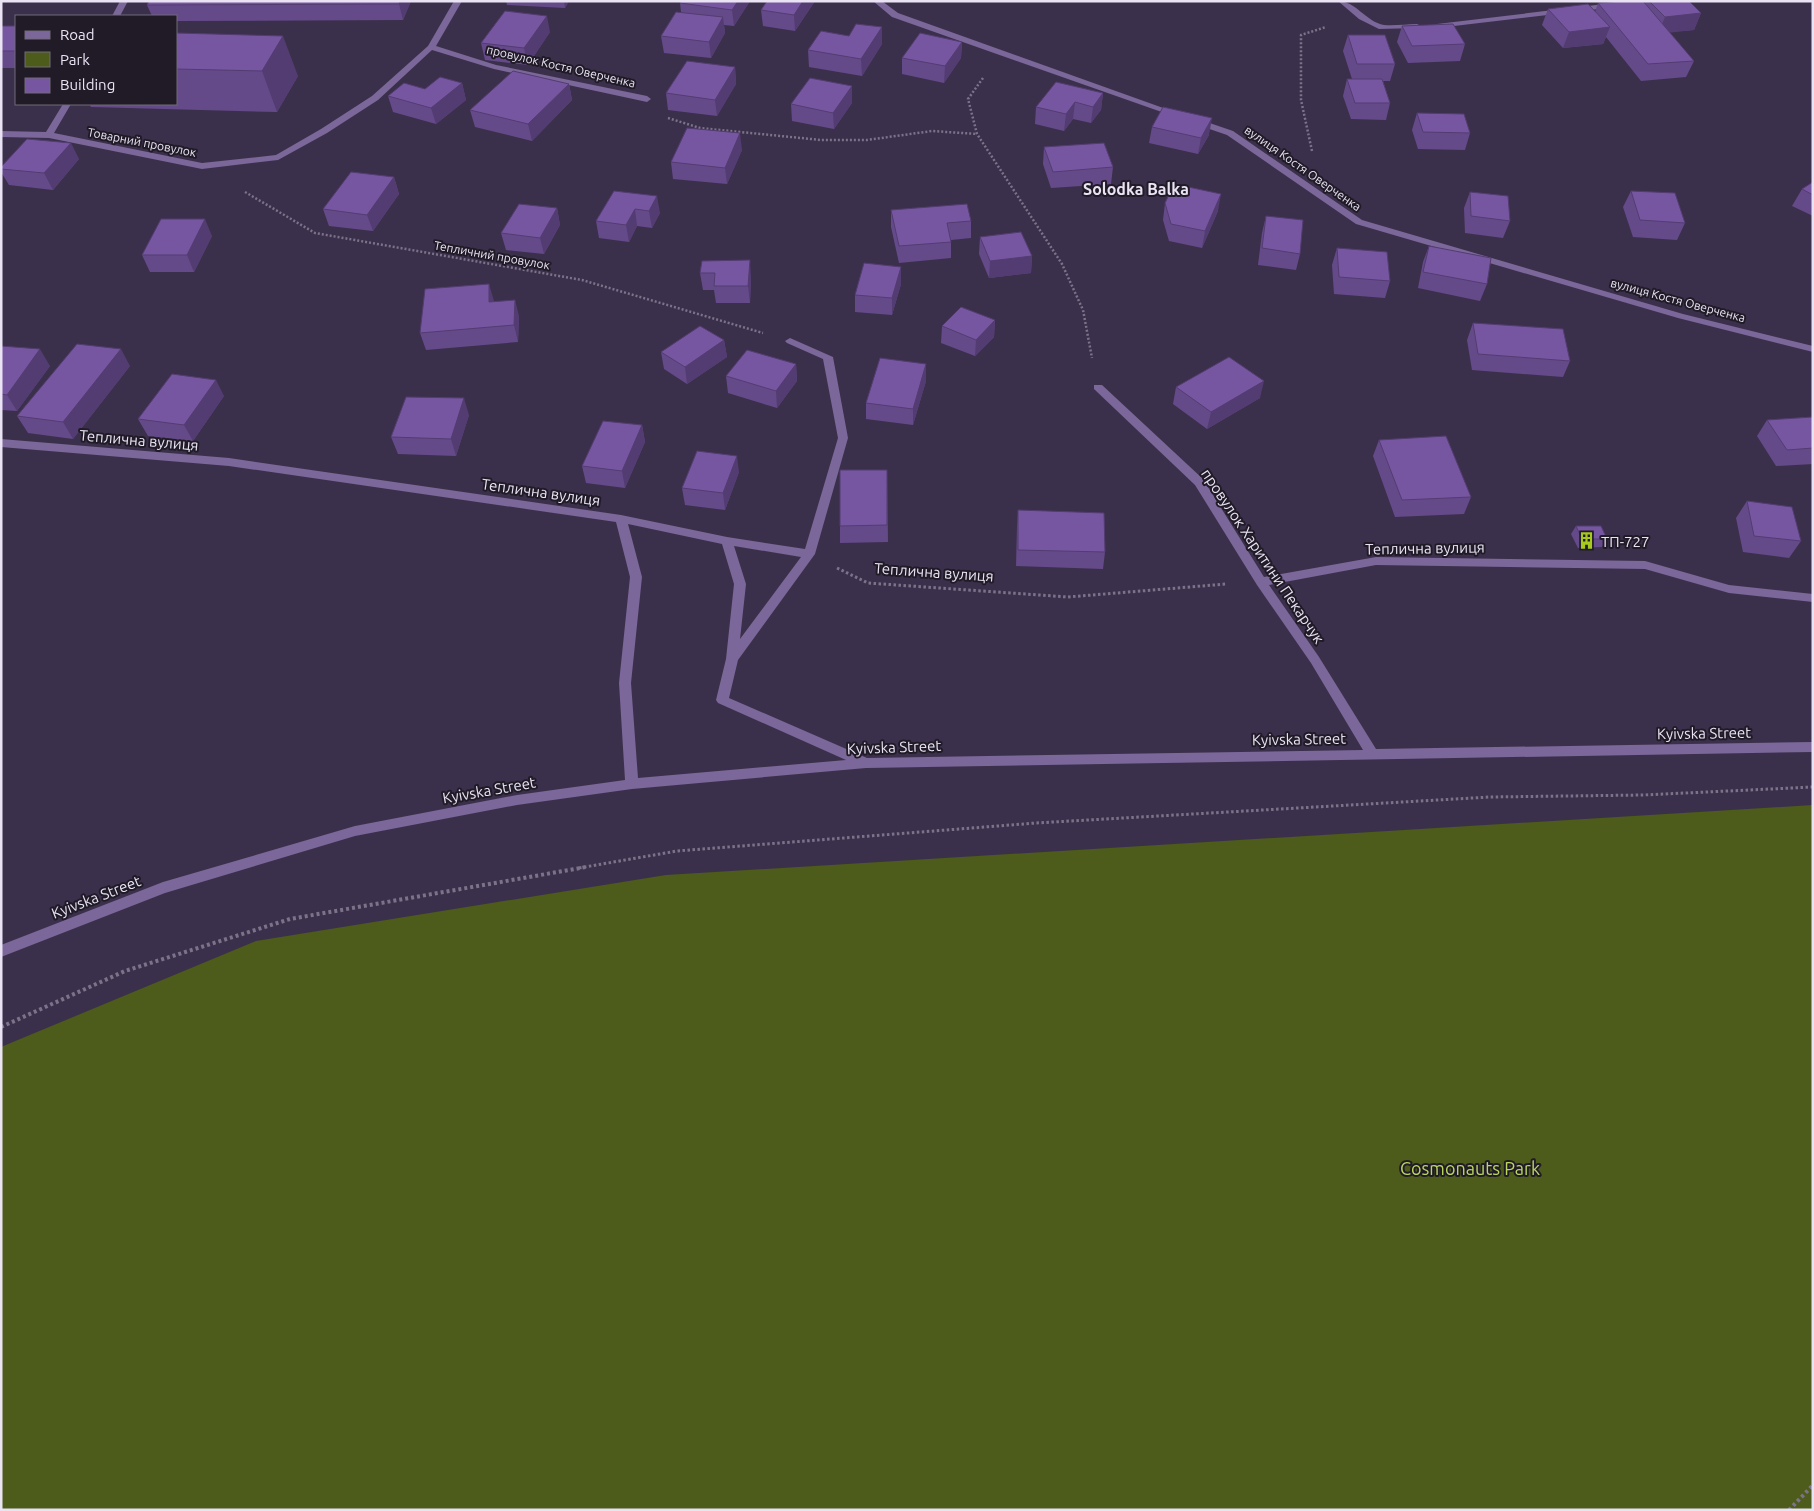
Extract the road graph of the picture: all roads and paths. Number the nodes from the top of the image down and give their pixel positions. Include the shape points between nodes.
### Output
1 (124, 1) edge
2 (458, 1) edge
3 (877, 1) edge
4 (1342, 1) edge
5 (1623, 4) edge
6 (117, 15) edge
7 (1362, 16) junction
8 (431, 47) junction
9 (1005, 54) junction
10 (647, 99) joint
11 (66, 105) edge
12 (1, 134) edge
13 (977, 134) junction
14 (49, 135) junction
15 (202, 166) junction
16 (1322, 196) junction
17 (790, 341) joint
18 (1813, 349) edge
19 (1098, 387) joint
20 (1, 443) edge
21 (621, 519) junction
22 (727, 541) junction
23 (809, 554) junction
24 (1261, 582) junction
25 (1813, 598) edge
26 (732, 659) junction
27 (1813, 747) edge
28 (1372, 754) junction
29 (866, 762) junction
30 (632, 784) junction
31 (1813, 788) edge
32 (1, 951) edge
33 (1, 1027) edge
34 (1813, 1485) edge
35 (1789, 1510) edge

1 - 6 street
2 - 8 street
3 - 9 street, вулиця Костя Оверченка via 895,15
4 - 7 street
5 - 7 street via 1446,26 1382,27
7 - 16 path via 1300,35 1301,100
8 - 10 street, провулок Костя Оверченка via 494,67
8 - 15 street, Товарний провулок via 375,98 278,157
9 - 13 path via 968,99
9 - 16 street, вулиця Костя Оверченка via 1230,133
10 - 13 path, провулок Костя Оверченка via 669,118 700,128 821,140 867,140 932,131
11 - 14 street
12 - 14 street, Товарний провулок
13 - 19 path via 1062,264 1083,310
14 - 15 street, Товарний провулок
15 - 17 path, Тепличний провулок via 314,233 582,280
16 - 18 street, вулиця Костя Оверченка via 1360,222 1681,316
17 - 23 street via 828,357 843,438
19 - 24 street, провулок Харитини Пекарчук via 1199,482
20 - 21 street, Теплична вулиця via 229,462
21 - 22 street, Теплична вулиця
21 - 30 street via 636,577 625,683
22 - 23 street, Теплична вулиця
22 - 26 street via 740,584
23 - 24 path, Теплична вулиця via 868,583 1068,597
23 - 26 street
24 - 25 street, Теплична вулиця via 1376,561 1645,565 1728,589
24 - 28 street, провулок Харитини Пекарчук via 1315,660
26 - 29 street via 722,700
27 - 28 street, Kyivska Street
28 - 29 street, Kyivska Street
29 - 30 street, Kyivska Street
30 - 32 street, Kyivska Street via 517,800 355,831 163,888
31 - 33 path via 1643,796 1481,798 1036,823 677,850 290,919 125,971
34 - 35 path

